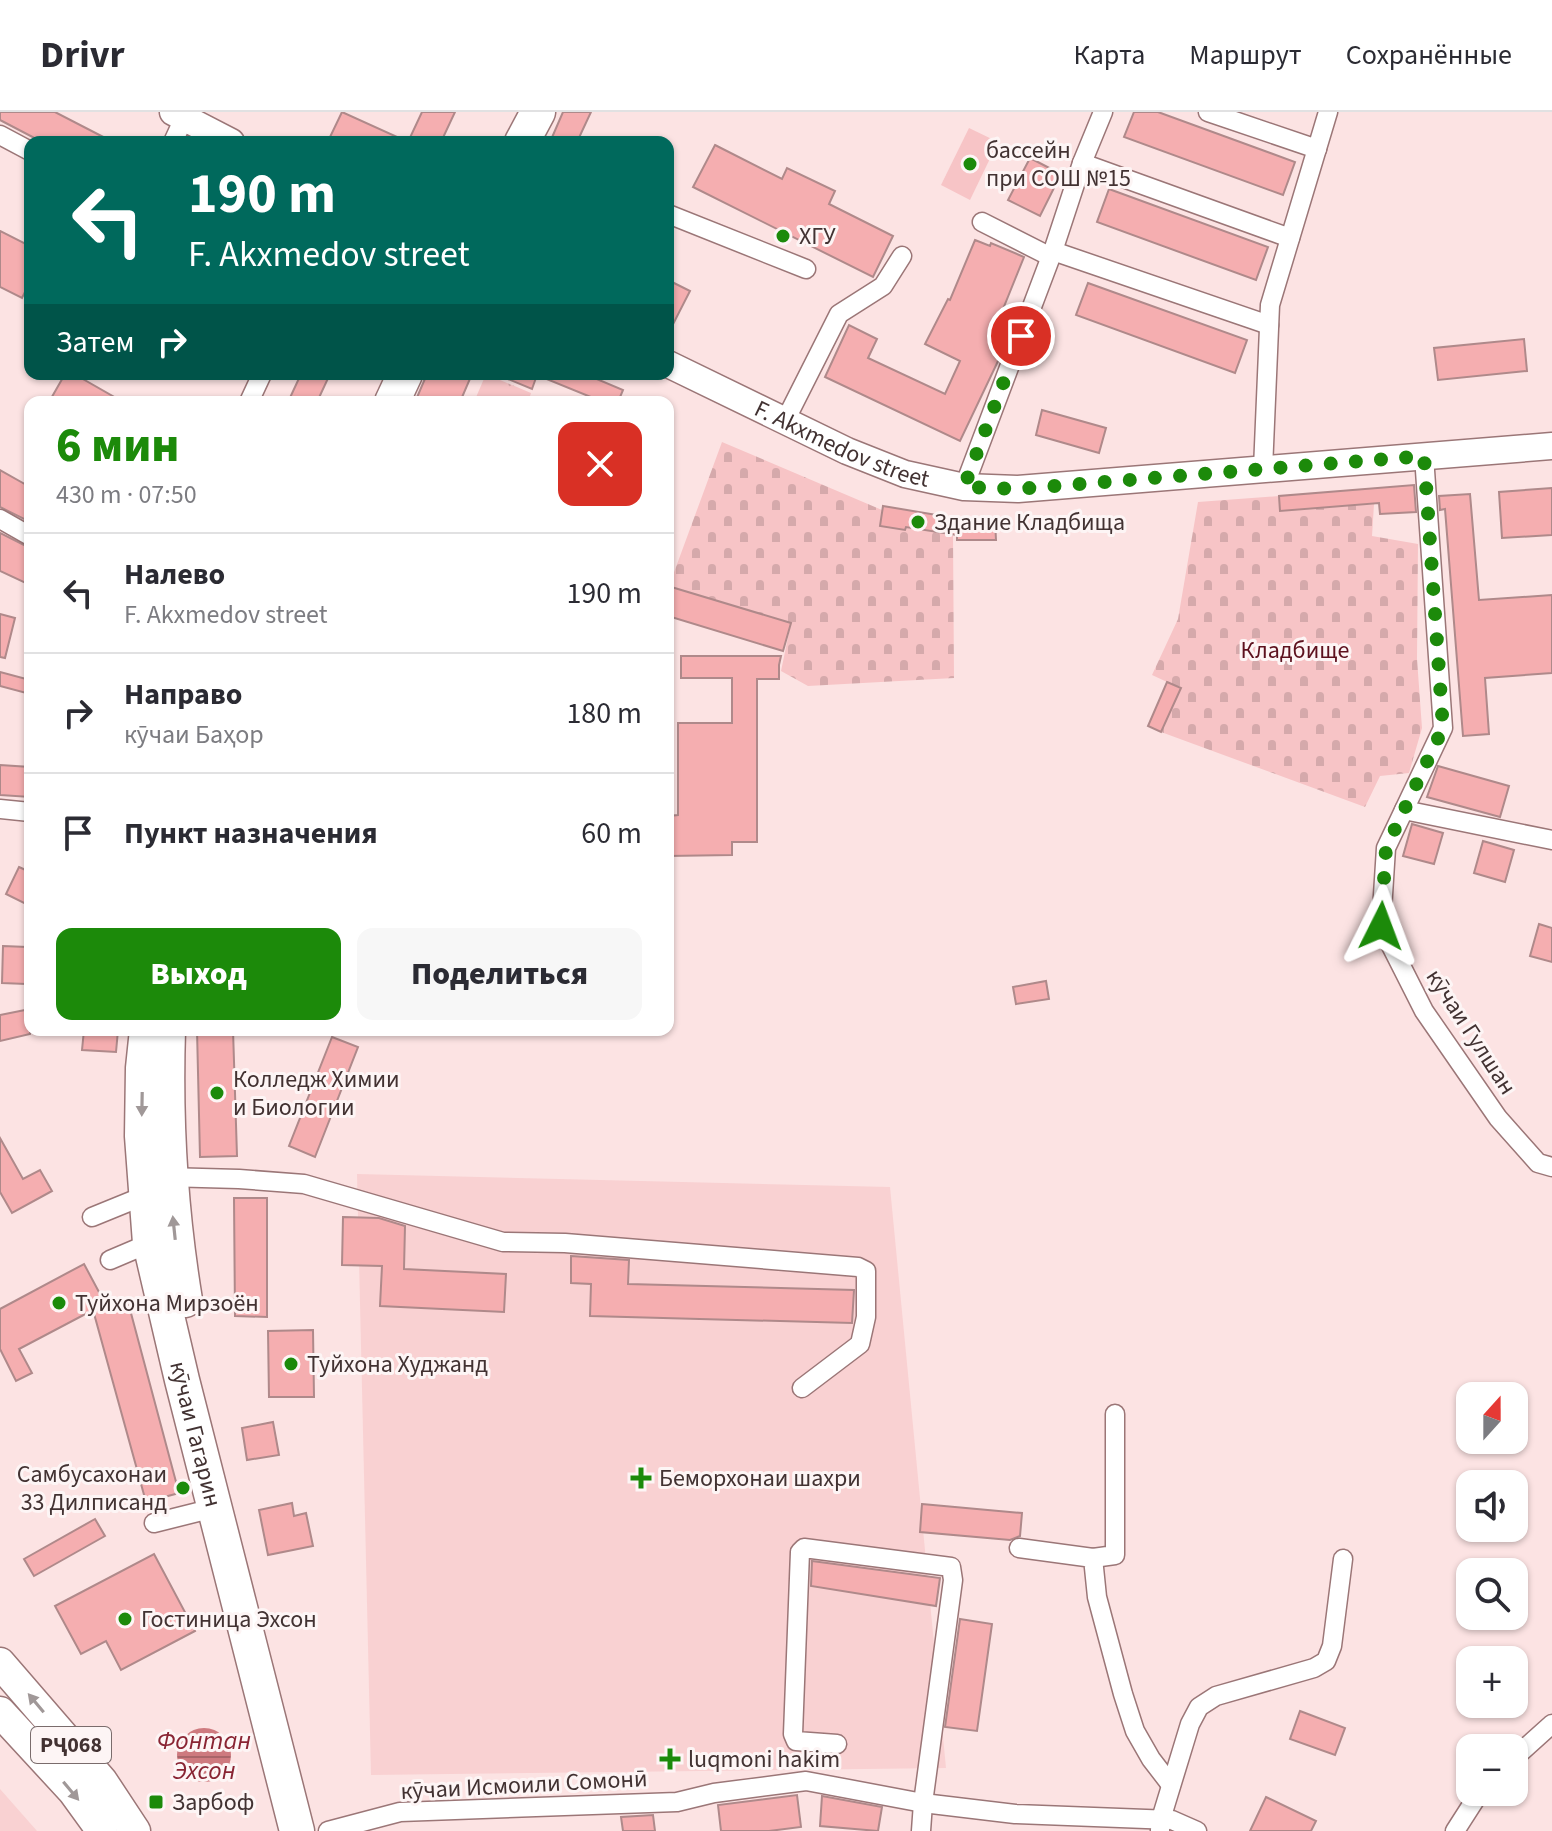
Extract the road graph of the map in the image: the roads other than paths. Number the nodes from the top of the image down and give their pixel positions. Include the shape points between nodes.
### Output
1 (512, 112) edge
2 (538, 112) edge
3 (1103, 112) edge
4 (1208, 112) edge
5 (1328, 112) edge
6 (178, 115) edge
7 (0, 135) edge
8 (174, 136) edge
9 (219, 136) edge
10 (499, 136) edge
11 (525, 136) edge
12 (24, 148) edge
13 (1317, 149) junction
14 (1082, 163) junction
15 (674, 216) edge
16 (982, 222) dead end
17 (1290, 238) junction
18 (1052, 254) junction
19 (902, 256) dead end
20 (806, 269) dead end
21 (1269, 325) junction
22 (674, 367) edge
23 (785, 421) junction
24 (1552, 446) edge
25 (1424, 456) junction
26 (1263, 469) junction
27 (964, 487) junction
28 (0, 519) edge
29 (24, 533) edge
30 (0, 809) edge
31 (1404, 810) junction
32 (24, 811) edge
33 (1552, 840) edge
34 (146, 1036) edge
35 (167, 1036) edge
36 (1552, 1167) edge
37 (153, 1183) junction
38 (92, 1217) dead end
39 (150, 1243) junction
40 (110, 1260) dead end
41 (802, 1388) dead end
42 (1115, 1414) dead end
43 (214, 1508) junction
44 (154, 1523) dead end
45 (1019, 1548) dead end
46 (1093, 1558) junction
47 (1343, 1559) dead end
48 (0, 1663) edge
49 (0, 1712) edge
50 (1552, 1724) edge
51 (837, 1744) dead end
52 (1528, 1745) edge
53 (1171, 1785) junction
54 (923, 1803) junction
55 (1471, 1806) edge
56 (1160, 1825) edge
57 (102, 1831) edge
58 (135, 1831) edge
59 (297, 1831) edge
60 (321, 1831) edge
61 (328, 1831) edge
62 (921, 1831) edge
63 (1197, 1831) edge
64 (1455, 1831) edge

1 - 10 highway
2 - 11 highway
3 - 14 street
4 - 13 street
5 - 13 street
6 - 8 street
6 - 9 main road
7 - 12 street
13 - 17 street
14 - 17 street
14 - 18 street
15 - 20 street
16 - 18 street
17 - 21 street
18 - 21 street
18 - 27 street
19 - 23 street via 883,286 839,314
21 - 26 street
22 - 23 main road, F. Akxmedov street
23 - 27 main road, F. Akxmedov street via 905,474
24 - 25 main road, F. Akxmedov street
25 - 26 main road, F. Akxmedov street
25 - 31 street, кӯчаи Гулшан via 1443,728
26 - 27 main road, F. Akxmedov street via 1018,489
28 - 29 street
30 - 32 street
31 - 33 street
31 - 36 street, кӯчаи Гулшан via 1386,848 1381,926 1424,1011 1498,1118 1538,1163
34 -> 37 highway, кӯчаи Гагарин via 142,1136
35 - 37 highway, кӯчаи Гагарин
37 - 38 street
37 - 39 highway, кӯчаи Гагарин
37 - 41 street via 239,1179 304,1184 503,1242 866,1271 860,1344
60 -> 37 highway, кӯчаи Гагарин via 233,1517 177,1253
39 - 40 street
39 - 43 highway, кӯчаи Гагарин
42 - 46 street via 1115,1555
43 - 44 street
43 - 59 highway, кӯчаи Гагарин
45 - 46 street
46 - 53 street via 1097,1597 1135,1731
47 - 53 street via 1326,1661 1216,1696 1199,1707
58 -> 48 main road, РҶ068 via 102,1781
49 -> 57 main road, РҶ068 via 73,1791
50 - 52 street
51 - 54 street via 796,1741 793,1734 800,1552 804,1548 951,1567
53 - 56 street
54 - 56 street, кӯчаи Исмоили Сомонӣ
54 - 61 street, кӯчаи Исмоили Сомонӣ via 806,1781 677,1802 400,1812
54 - 62 street
55 - 64 street
56 - 63 street, кӯчаи Исмоили Сомонӣ via 1172,1820

